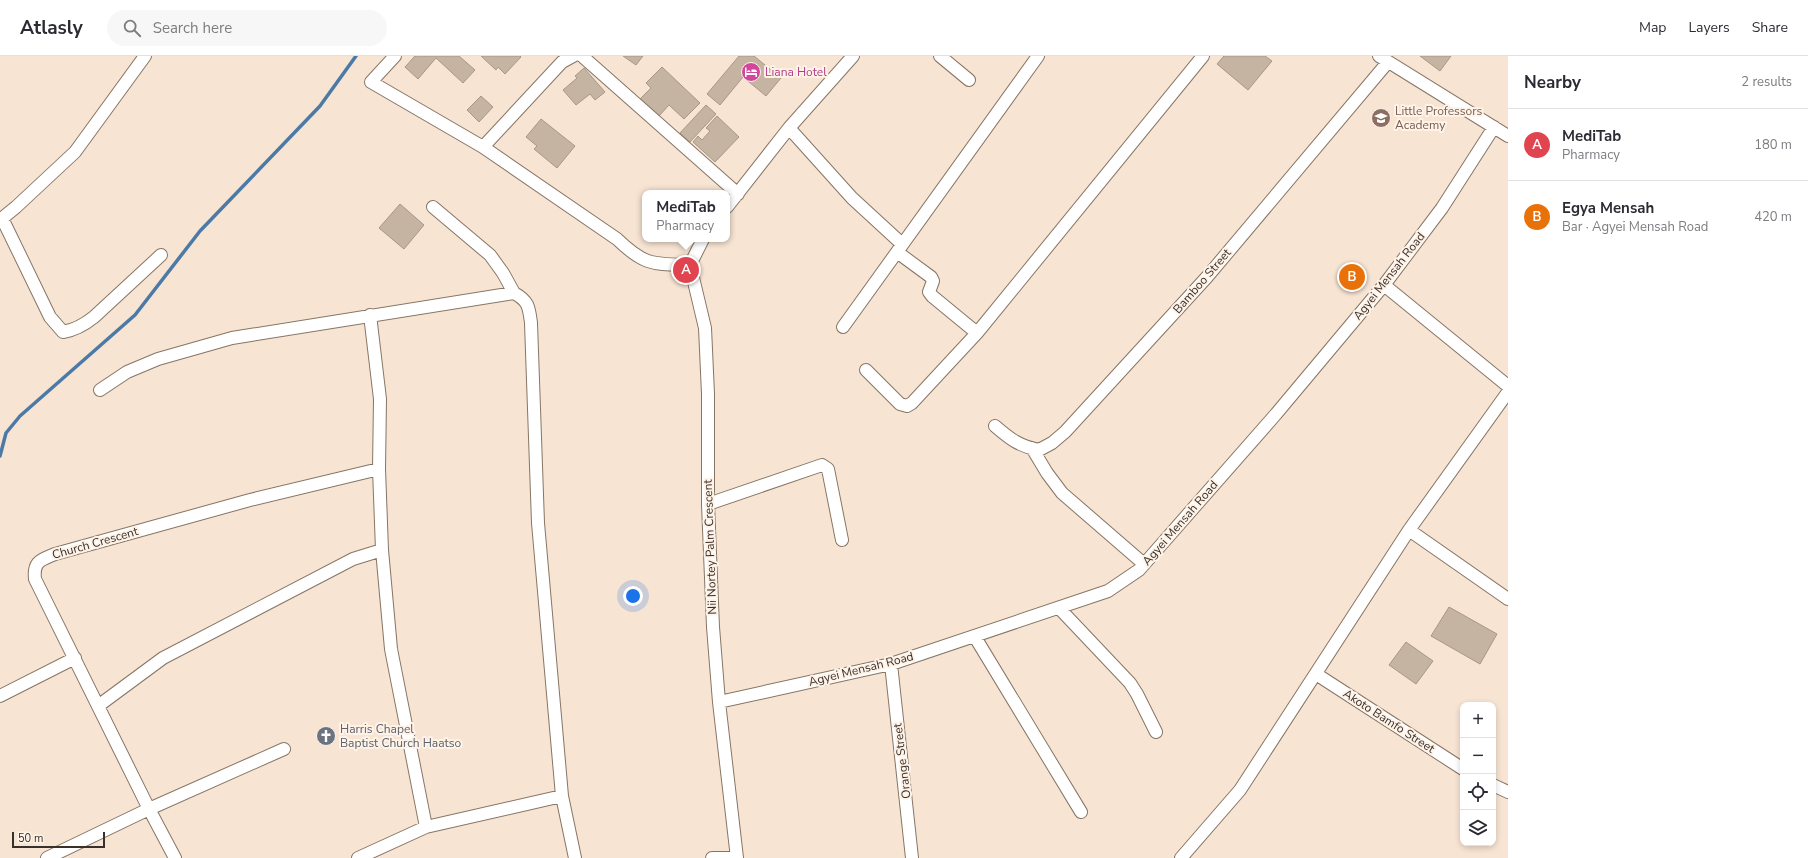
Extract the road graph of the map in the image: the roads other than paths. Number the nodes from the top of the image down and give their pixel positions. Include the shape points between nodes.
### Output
1 (145, 56) edge
2 (395, 56) edge
3 (570, 56) edge
4 (582, 56) edge
5 (853, 56) edge
6 (940, 56) edge
7 (1038, 56) edge
8 (1203, 56) edge
9 (1383, 59) edge
10 (969, 80) dead end
11 (1494, 127) junction
12 (789, 128) junction
13 (1508, 136) edge
14 (483, 147) junction
15 (738, 194) junction
16 (730, 203) edge
17 (433, 207) dead end
18 (1, 219) edge
19 (702, 242) edge
20 (900, 248) junction
21 (161, 255) dead end
22 (690, 265) junction
23 (1384, 284) junction
24 (514, 293) junction
25 (370, 315) junction
26 (843, 328) dead end
27 (977, 333) junction
28 (866, 370) dead end
29 (1508, 386) edge
30 (100, 390) dead end
31 (1508, 392) edge
32 (995, 426) dead end
33 (1032, 448) junction
34 (379, 469) junction
35 (708, 504) junction
36 (1409, 530) junction
37 (842, 540) dead end
38 (382, 550) junction
39 (1144, 564) junction
40 (1508, 599) edge
41 (1059, 608) junction
42 (975, 637) junction
43 (75, 658) junction
44 (890, 664) junction
45 (1316, 674) junction
46 (0, 696) edge
47 (719, 702) junction
48 (98, 706) junction
49 (1156, 732) dead end
50 (284, 749) dead end
51 (1460, 767) edge
52 (1496, 786) edge
53 (1508, 792) edge
54 (562, 796) junction
55 (149, 809) junction
56 (1081, 812) dead end
57 (426, 828) junction
58 (47, 858) edge
59 (175, 858) edge
60 (358, 858) edge
61 (575, 858) edge
62 (712, 858) edge
63 (731, 858) edge
64 (737, 858) edge
65 (912, 858) edge
66 (1181, 858) edge

1 - 18 street via 75,152
2 - 14 street via 371,82
3 - 14 street
4 - 15 street
5 - 12 street
6 - 10 street
7 - 20 street
8 - 27 street
9 - 11 street
9 - 33 street, Bamboo Street via 1208,277 1070,426 1052,443 1039,450
11 - 13 street
11 - 23 street, Agyei Mensah Road via 1442,208
12 - 15 street
12 - 20 street
14 - 22 street via 647,262
15 - 16 street
17 - 24 street via 490,255
18 - 21 street via 50,317 63,332 71,331 94,318
19 - 22 street
20 - 26 street
20 - 27 street via 931,277 933,282 929,292 932,296
22 - 35 street, Nii Nortey Palm Crescent via 705,328
23 - 29 street
23 - 39 street, Agyei Mensah Road via 1276,414
24 - 25 street
24 - 54 street via 529,307 531,323 538,523
25 - 30 street via 232,338 158,359 127,372
25 - 34 street via 380,399
27 - 28 street via 907,406 900,404
31 - 36 street
32 - 33 street via 1010,439 1024,447
33 - 39 street via 1062,493
34 - 38 street
34 - 43 street, Church Crescent via 250,500 41,559 34,570 35,579
35 - 37 street via 822,465 828,469
35 - 47 street, Nii Nortey Palm Crescent
36 - 40 street
36 - 45 street
38 - 48 street via 354,559 163,658
38 - 57 street via 391,649
39 - 41 street, Agyei Mensah Road via 1108,592
41 - 42 street, Agyei Mensah Road
41 - 49 street via 1130,683
42 - 44 street, Agyei Mensah Road
42 - 56 street
43 - 46 street
43 - 48 street, Church Crescent
44 - 47 street, Agyei Mensah Road
44 - 65 street, Orange Street
45 - 51 street, Akoto Bamfo Street
45 - 66 street via 1240,790
47 - 64 street, Nii Nortey Palm Crescent
48 - 55 street, Church Crescent
50 - 55 street
52 - 53 street
54 - 57 street
54 - 61 street
55 - 58 street
55 - 59 street, Church Crescent
57 - 60 street
62 - 63 street

